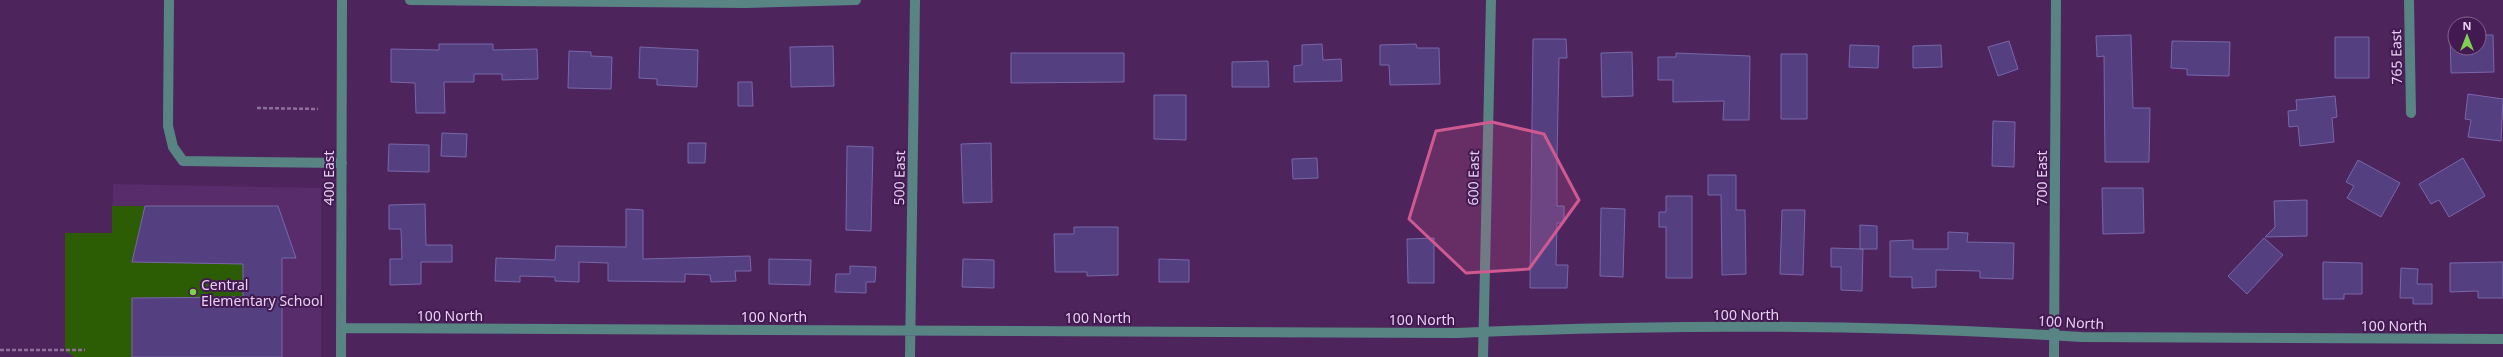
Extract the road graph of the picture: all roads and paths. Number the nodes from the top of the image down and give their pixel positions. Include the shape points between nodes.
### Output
1 (169, 0) edge
2 (342, 0) edge
3 (410, 0) edge
4 (856, 0) edge
5 (915, 0) edge
6 (1491, 0) edge
7 (2056, 0) edge
8 (2409, 0) edge
9 (257, 108) dead end
10 (318, 109) dead end
11 (2411, 112) dead end
12 (342, 163) junction
13 (341, 328) junction
14 (910, 330) junction
15 (1484, 332) junction
16 (2054, 336) junction
17 (2503, 340) edge
18 (0, 350) edge
19 (85, 350) dead end
20 (341, 357) edge
21 (910, 357) edge
22 (1483, 357) edge
23 (2054, 357) edge

1 - 12 street via 168,126 173,148 183,161
2 - 12 street, 400 East
3 - 4 street via 746,3
5 - 14 street, 500 East
6 - 15 street, 600 East
7 - 16 street, 700 East
8 - 11 street, 765 East
9 - 10 path
12 - 13 street, 400 East
13 - 14 street, 100 North
13 - 20 street, 400 East
14 - 15 street, 100 North
14 - 21 street, 500 East
15 - 16 street, 100 North via 1519,329 1795,328
15 - 22 street, 600 East
16 - 17 street, 100 North
16 - 23 street, 700 East
18 - 19 path

